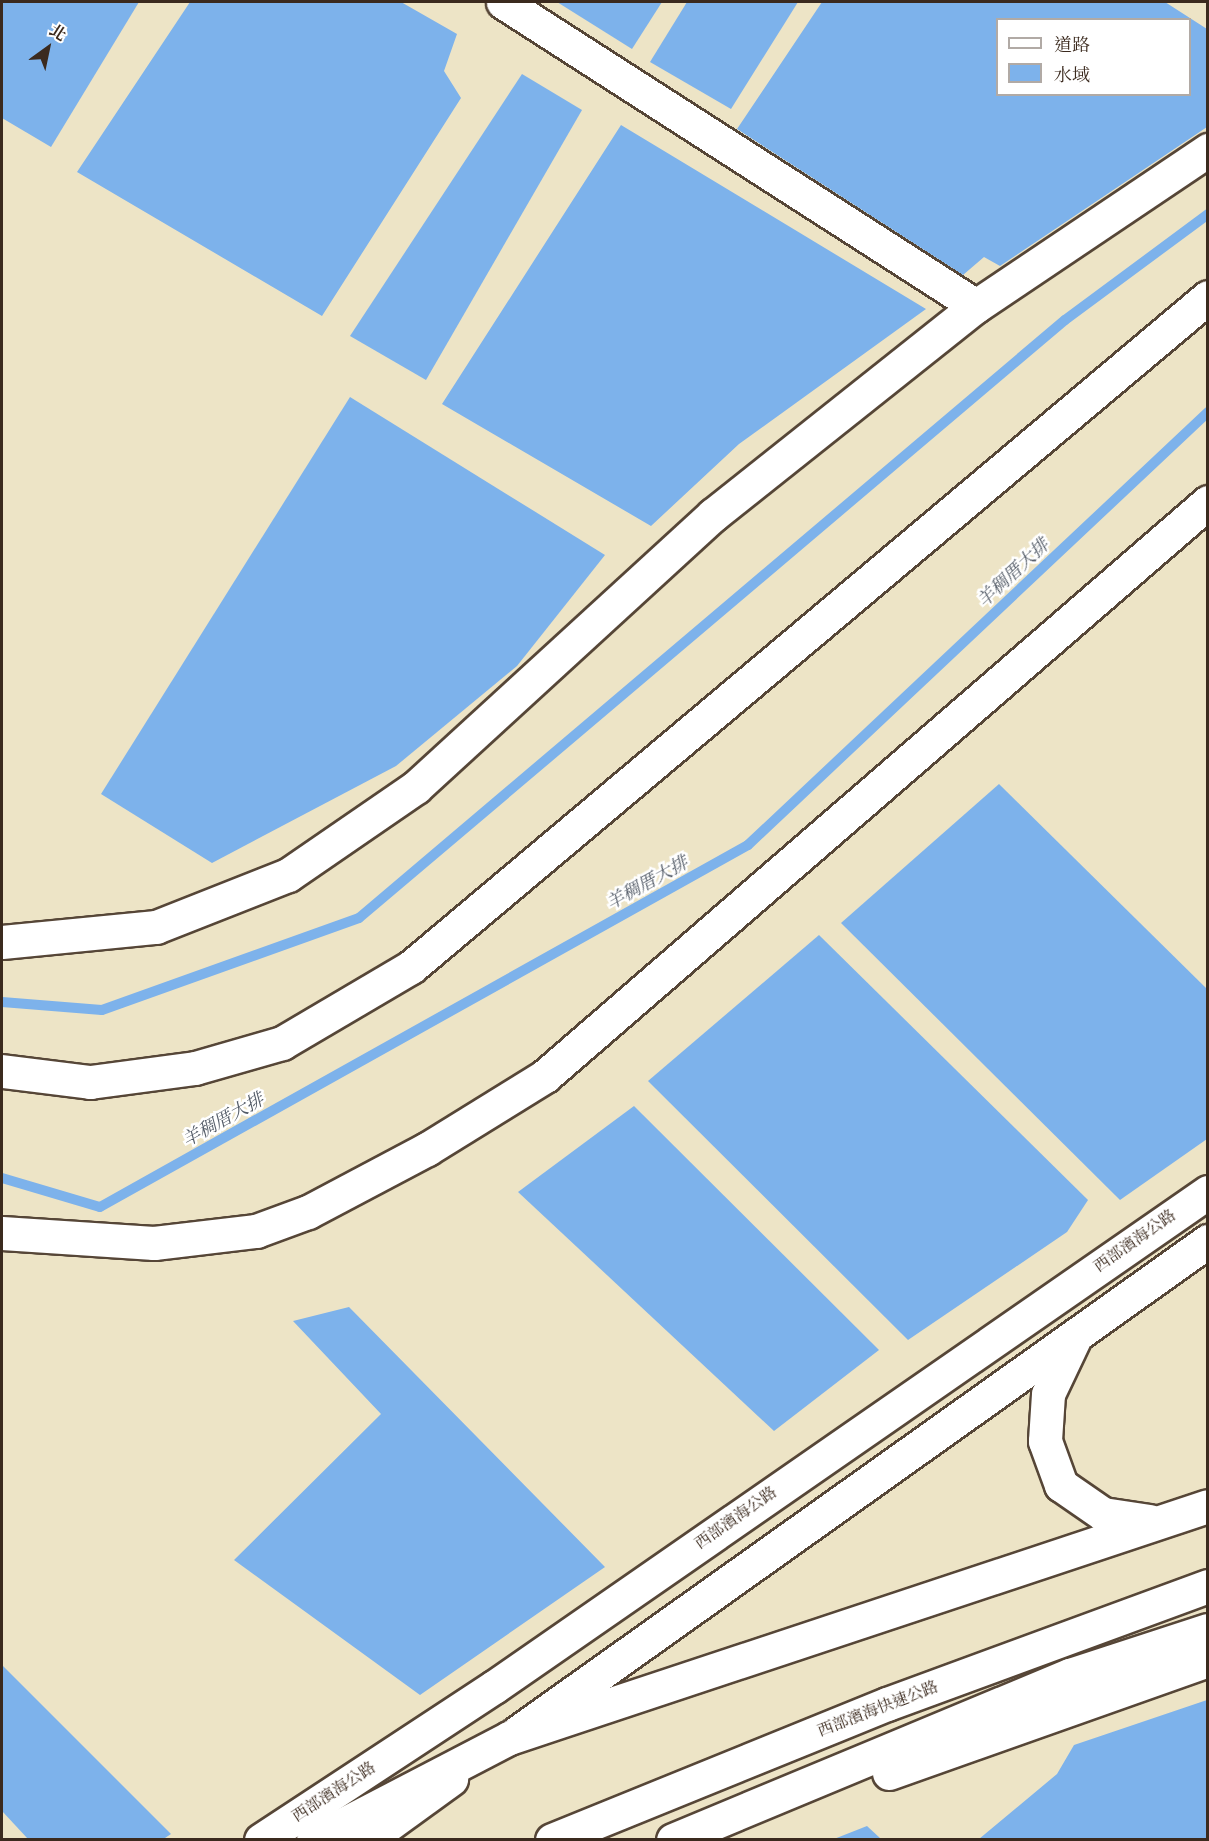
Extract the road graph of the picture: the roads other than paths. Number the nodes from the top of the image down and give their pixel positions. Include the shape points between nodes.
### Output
1 (503, 2) edge
2 (1208, 150) edge
3 (1208, 297) edge
4 (976, 306) junction
5 (1208, 502) edge
6 (2, 942) edge
7 (2, 1071) edge
8 (1208, 1192) edge
9 (2, 1233) edge
10 (1208, 1241) edge
11 (1076, 1335) junction
12 (1208, 1506) edge
13 (1157, 1522) junction
14 (1208, 1586) edge
15 (1208, 1629) edge
16 (1208, 1660) edge
17 (509, 1738) junction
18 (261, 1839) edge
19 (313, 1839) edge
20 (368, 1839) edge
21 (552, 1839) edge
22 (673, 1839) edge
23 (717, 1839) edge

1 - 4 main road
2 - 4 main road
3 - 7 main road via 411,967 282,1043 195,1068 90,1082
4 - 6 main road via 713,515 416,787 288,874 156,927
5 - 9 main road via 545,1076 428,1149 308,1212 256,1231 154,1243
8 - 18 main road, 西部濱海公路 via 494,1687
10 - 11 main road
11 - 13 main road via 1048,1394 1045,1441 1061,1485 1103,1514
11 - 17 main road
12 - 13 main road
13 - 17 main road
14 - 21 main road, 西部濱海快速公路 via 887,1704
15 - 22 main road via 1070,1674
16 - 23 main road via 758,1819
17 - 19 main road
17 - 20 main road

